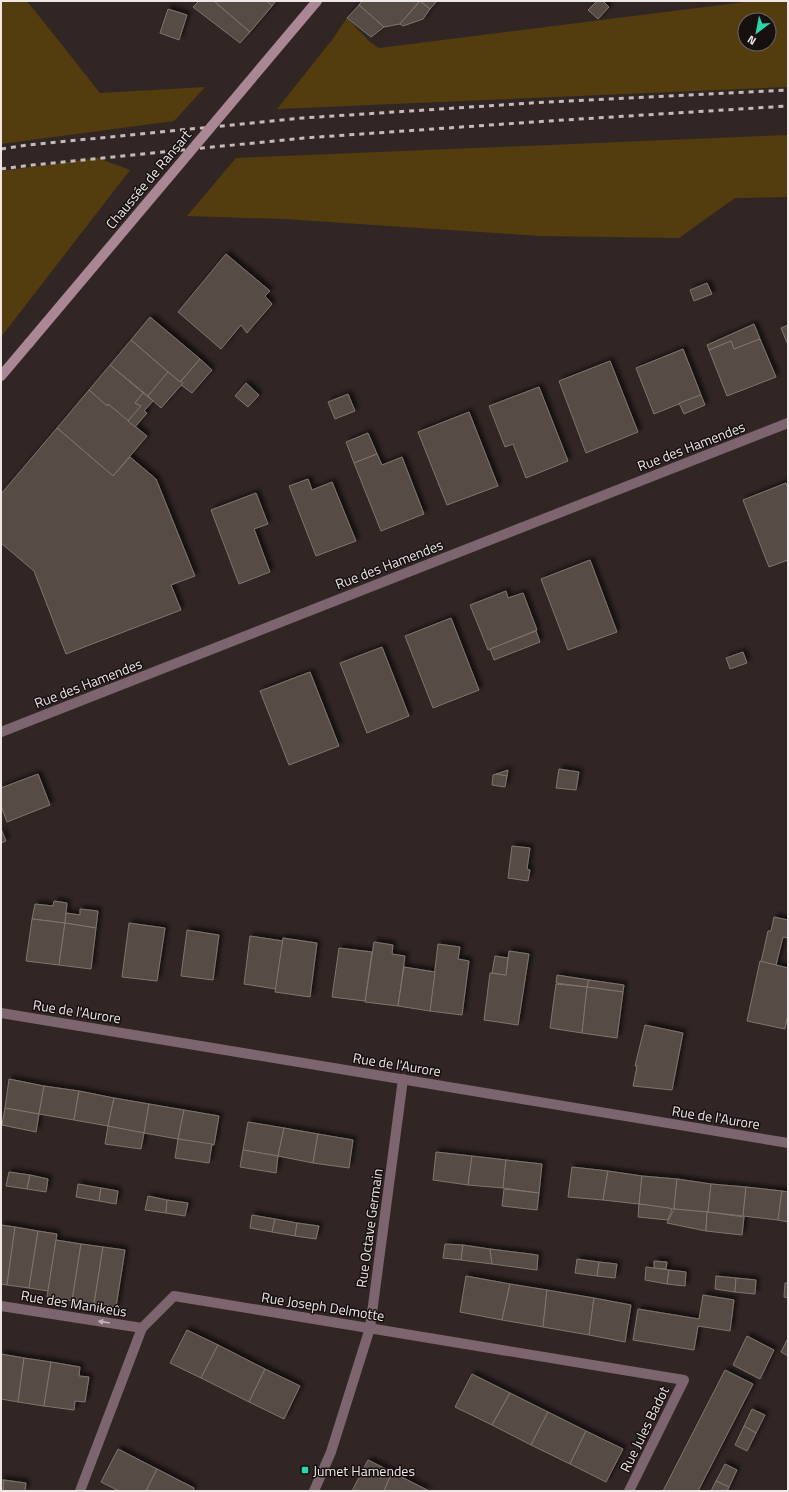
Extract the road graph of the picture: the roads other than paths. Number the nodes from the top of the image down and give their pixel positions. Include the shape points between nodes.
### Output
1 (317, 1) edge
2 (1, 376) edge
3 (788, 423) edge
4 (1, 732) edge
5 (1, 1013) edge
6 (403, 1079) junction
7 (788, 1143) edge
8 (1, 1306) edge
9 (142, 1328) junction
10 (370, 1328) junction
11 (684, 1380) joint
12 (80, 1491) edge
13 (314, 1491) edge
14 (629, 1491) edge

1 - 2 main road, Chaussée de Ransart, bridge
3 - 4 street, Rue des Hamendes
5 - 6 street, Rue de l'Aurore
6 - 7 street, Rue de l'Aurore
6 - 10 street, Rue Octave Germain
9 -> 8 street, Rue des Manikeûs
9 - 10 street, Rue Joseph Delmotte via 174,1296
9 - 12 street, Rue Joseph Delmotte
10 - 11 street, Rue Joseph Delmotte
10 - 13 street, Rue Octave Germain via 331,1452
11 - 14 street, Rue Jules Badot

